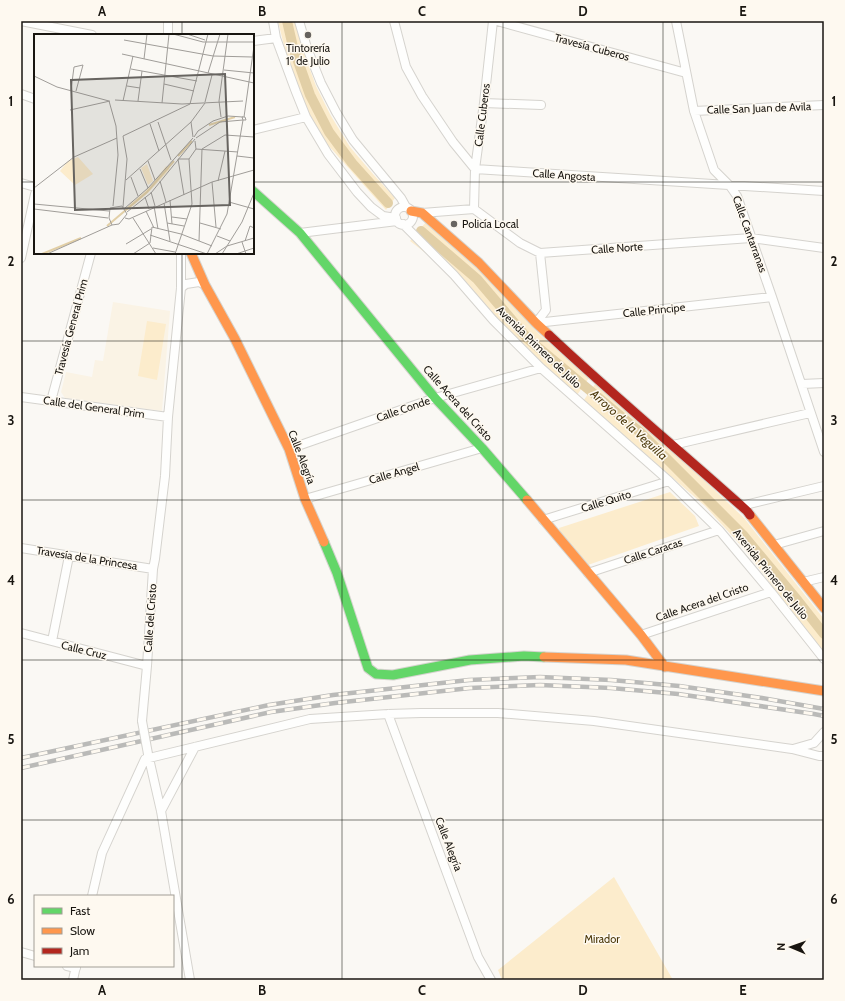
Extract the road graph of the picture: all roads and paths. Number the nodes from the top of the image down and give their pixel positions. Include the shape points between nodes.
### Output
1 (21, 21) edge
2 (168, 21) edge
3 (273, 21) edge
4 (299, 21) edge
5 (394, 21) edge
6 (493, 21) edge
7 (498, 21) edge
8 (676, 21) edge
9 (87, 34) edge
10 (168, 34) edge
11 (276, 38) junction
12 (254, 41) edge
13 (686, 73) junction
14 (21, 94) edge
15 (34, 99) edge
16 (484, 103) junction
17 (541, 105) dead end
18 (824, 105) edge
19 (694, 111) junction
20 (306, 117) junction
21 (254, 130) edge
22 (475, 169) junction
23 (21, 183) edge
24 (730, 186) junction
25 (34, 187) edge
26 (824, 191) edge
27 (254, 192) edge
28 (34, 199) edge
29 (408, 209) junction
30 (474, 209) junction
31 (422, 213) junction
32 (399, 221) junction
33 (300, 233) junction
34 (752, 238) junction
35 (824, 248) edge
36 (540, 253) junction
37 (91, 254) edge
38 (181, 254) edge
39 (191, 254) edge
40 (21, 258) edge
41 (205, 285) junction
42 (181, 288) junction
43 (772, 296) junction
44 (536, 323) junction
45 (542, 368) junction
46 (824, 383) edge
47 (802, 384) junction
48 (21, 397) edge
49 (435, 398) junction
50 (51, 401) junction
51 (810, 412) junction
52 (168, 417) junction
53 (820, 428) edge
54 (673, 445) junction
55 (482, 448) junction
56 (289, 449) junction
57 (824, 452) edge
58 (669, 481) junction
59 (824, 486) edge
60 (305, 499) junction
61 (741, 506) junction
62 (543, 520) junction
63 (719, 530) junction
64 (824, 531) edge
65 (774, 545) junction
66 (21, 548) edge
67 (69, 556) junction
68 (153, 569) junction
69 (588, 573) junction
70 (824, 577) edge
71 (803, 582) junction
72 (771, 592) junction
73 (824, 608) edge
74 (21, 633) edge
75 (641, 636) junction
76 (52, 642) junction
77 (824, 659) edge
78 (147, 666) junction
79 (666, 667) junction
80 (824, 691) edge
81 (388, 714) junction
82 (824, 732) edge
83 (195, 747) junction
84 (792, 749) junction
85 (149, 756) junction
86 (824, 756) edge
87 (161, 811) junction
88 (92, 895) edge
89 (21, 952) edge
90 (34, 956) edge
91 (73, 967) edge
92 (73, 980) edge
93 (190, 980) edge
94 (491, 980) edge

1 - 9 street
2 - 10 street
3 - 11 street, Avenida Primero de Julio
4 - 29 street via 321,83 336,112 353,140
5 - 22 street via 406,67 453,142
6 - 16 street, Calle Cuberos
7 - 13 street, Travesía Cuberos
8 - 13 street, Calle Cantarranas
11 - 12 street
11 - 20 street, Avenida Primero de Julio
13 - 19 street, Calle Cantarranas
14 - 15 street
16 - 17 street
16 - 22 street, Calle Cuberos
18 - 19 street, Calle San Juan de Avila
19 - 24 street, Calle Cantarranas via 714,170
20 - 21 street
20 - 32 street, Avenida Primero de Julio via 328,154 357,192 383,216
22 - 24 street, Calle Angosta
22 - 30 street, Calle Cuberos
23 - 25 street
24 - 26 street, Calle Angosta
24 - 34 street, Calle Cantarranas via 737,196
27 - 33 street, Calle Acera del Cristo
28 - 40 street
29 - 31 street
29 - 32 street via 400,208 396,212
29 - 32 street via 412,216 411,221
30 - 31 street
30 - 36 street via 520,243
31 - 44 street, Avenida Primero de Julio via 479,264
32 - 33 street
32 - 45 street, Avenida Primero de Julio
33 - 49 street, Calle Acera del Cristo
34 - 35 street, Calle Norte
34 - 36 street, Calle Norte
34 - 43 street, Calle Cantarranas
36 - 44 street via 546,310
37 - 50 street, Travesía General Prim
38 - 42 street, Calle del Cristo
39 - 41 street, Calle Alegría
41 - 42 street via 199,282 186,284
41 - 56 street, Calle Alegría via 236,339
42 - 52 street, Calle del Cristo
43 - 44 street, Calle Principe
43 - 47 street, Calle Cantarranas
44 - 54 street, Avenida Primero de Julio
45 - 49 street, Calle Conde
45 - 58 street, Avenida Primero de Julio
46 - 47 street
47 - 51 street, Calle Cantarranas
48 - 50 street, Calle del General Prim
49 - 55 street, Calle Acera del Cristo
49 - 56 street, Calle Conde
50 - 52 street, Calle del General Prim
51 - 53 street, Calle Cantarranas
51 - 54 street
52 - 68 street, Calle del Cristo via 165,476
53 - 57 street, Calle Cantarranas
54 - 61 street, Avenida Primero de Julio
55 - 60 street, Calle Angel
55 - 62 street, Calle Acera del Cristo
56 - 60 street, Calle Alegría
58 - 62 street, Calle Quito
58 - 63 street, Avenida Primero de Julio
59 - 61 street
60 - 79 street, Calle Alegría via 337,573 368,668 376,674 393,674 470,660 524,656 626,660
61 - 65 street, Avenida Primero de Julio
62 - 69 street, Calle Acera del Cristo
63 - 69 street, Calle Caracas
63 - 72 street, Avenida Primero de Julio
64 - 65 street
65 - 71 street, Avenida Primero de Julio
66 - 67 street, Travesía de la Princesa
67 - 68 street, Travesía de la Princesa
67 - 76 street
68 - 78 street, Calle del Cristo
69 - 75 street, Calle Acera del Cristo
70 - 71 street
71 - 73 street, Avenida Primero de Julio
72 - 75 street, Calle Acera del Cristo
72 - 77 street, Avenida Primero de Julio
74 - 76 street, Calle Cruz
75 - 79 street, Calle Acera del Cristo
76 - 78 street, Calle Cruz
78 - 85 street, Calle del Cristo, bridge via 142,721
79 - 80 street
81 - 83 street via 310,719
81 - 84 street via 498,713 594,721
81 - 94 street, Calle Alegría via 478,957
82 - 84 street via 814,743
83 - 85 street
83 - 87 street
84 - 86 street
85 - 87 street, Calle del Cristo
85 - 88 street via 145,759 102,853
87 - 93 street, Calle del Cristo
89 - 90 street
91 - 92 street

